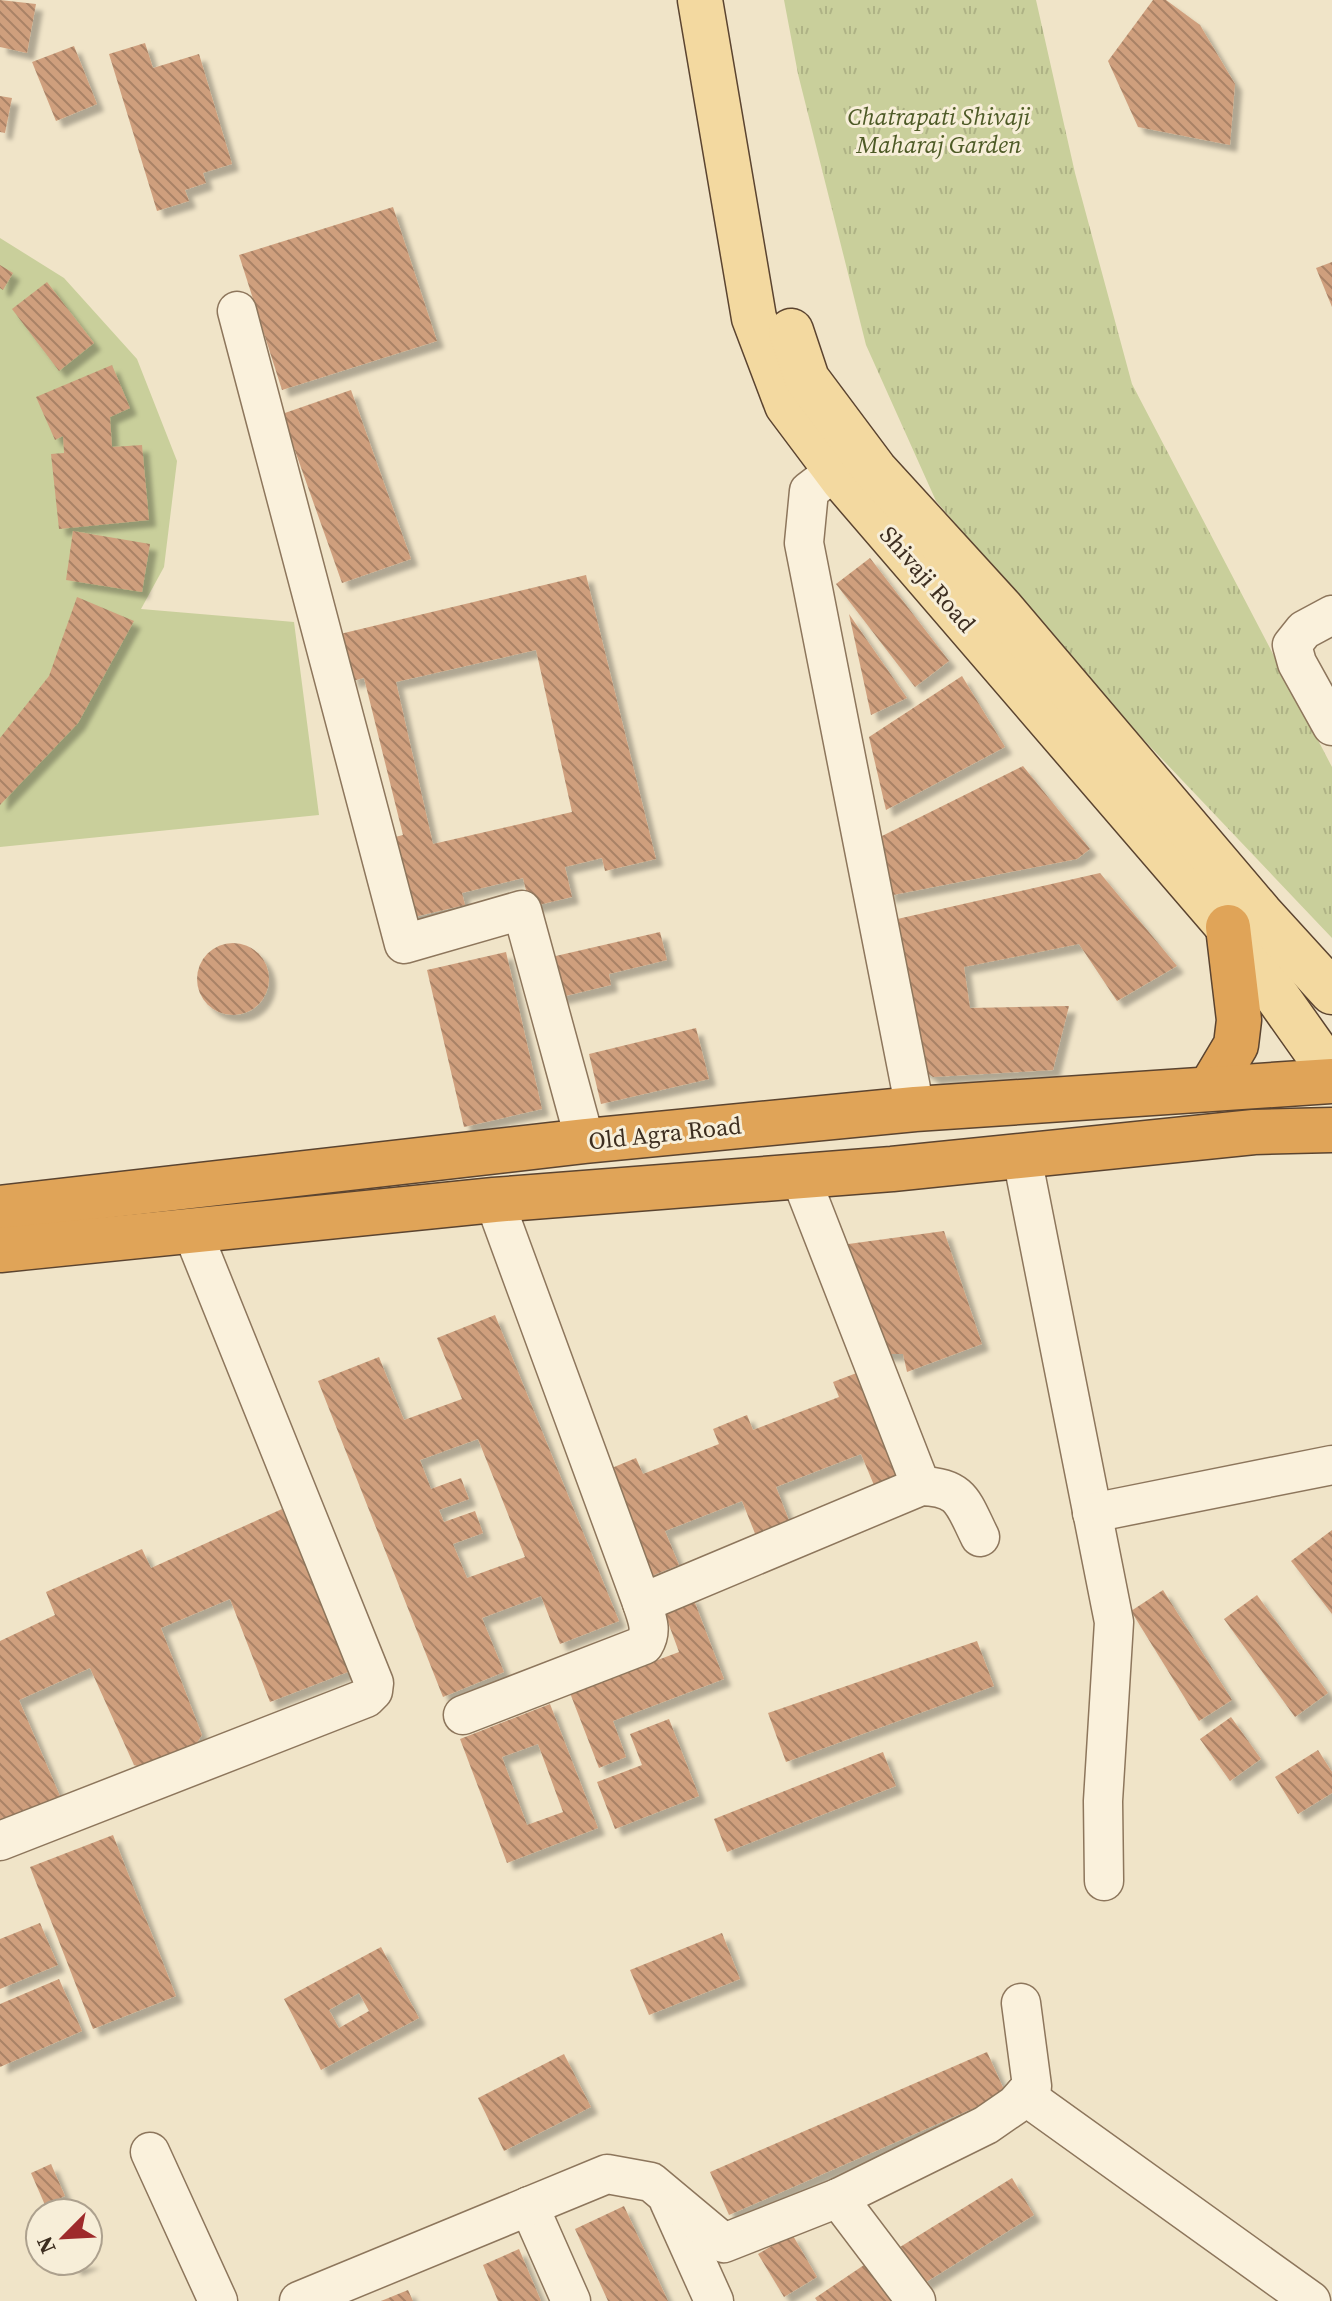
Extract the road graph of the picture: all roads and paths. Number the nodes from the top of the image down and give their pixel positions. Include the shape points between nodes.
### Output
1 (700, 0) edge
2 (722, 0) edge
3 (237, 311) dead end
4 (849, 461) junction
5 (1332, 615) edge
6 (1332, 726) edge
7 (1228, 927) junction
8 (1332, 992) edge
9 (1332, 1074) edge
10 (1332, 1081) edge
11 (1211, 1087) junction
12 (915, 1109) junction
13 (1332, 1130) edge
14 (1254, 1132) junction
15 (585, 1141) junction
16 (1332, 1153) edge
17 (1022, 1157) junction
18 (800, 1176) junction
19 (494, 1200) junction
20 (0, 1208) edge
21 (192, 1231) junction
22 (0, 1250) edge
23 (1332, 1465) edge
24 (921, 1486) junction
25 (1092, 1513) junction
26 (980, 1537) dead end
27 (642, 1603) junction
28 (463, 1715) dead end
29 (0, 1841) edge
30 (1104, 1881) dead end
31 (1021, 2003) dead end
32 (1024, 2095) junction
33 (150, 2152) dead end
34 (664, 2191) junction
35 (838, 2198) junction
36 (529, 2206) junction
37 (317, 2298) edge
38 (218, 2301) edge
39 (571, 2301) edge
40 (714, 2301) edge
41 (916, 2301) edge
42 (1311, 2301) edge

1 - 4 main road, Shivaji Road via 754,318 787,405
2 - 4 main road, Shivaji Road via 780,300 807,379
3 - 15 street via 404,944 522,910
4 - 7 main road, Shivaji Road
4 - 8 main road, Shivaji Road via 875,470 1001,608
4 - 12 street via 809,491 804,543
5 - 6 street via 1304,630 1292,645
7 - 9 main road, Shivaji Road
7 - 11 highway via 1239,1020 1236,1045
10 - 11 highway, Old Agra Road
11 - 12 highway, Old Agra Road
12 - 15 highway, Old Agra Road
13 - 14 highway
14 - 16 highway
14 - 17 highway
15 - 20 highway, Old Agra Road
17 - 18 highway
17 - 25 street
18 - 19 highway
18 - 24 street
19 - 21 highway
19 - 27 street
21 - 22 highway
21 - 29 street via 373,1691
23 - 25 street
24 - 26 street via 944,1486 962,1501
24 - 27 street
25 - 30 street via 1114,1622 1103,1801
27 - 28 street via 650,1636 644,1645
31 - 32 street via 1032,2086
32 - 35 street via 986,2125
32 - 42 street
33 - 38 street
34 - 35 street via 724,2243
34 - 36 street via 651,2182 607,2174
34 - 40 street
35 - 41 street
36 - 37 street
36 - 39 street

